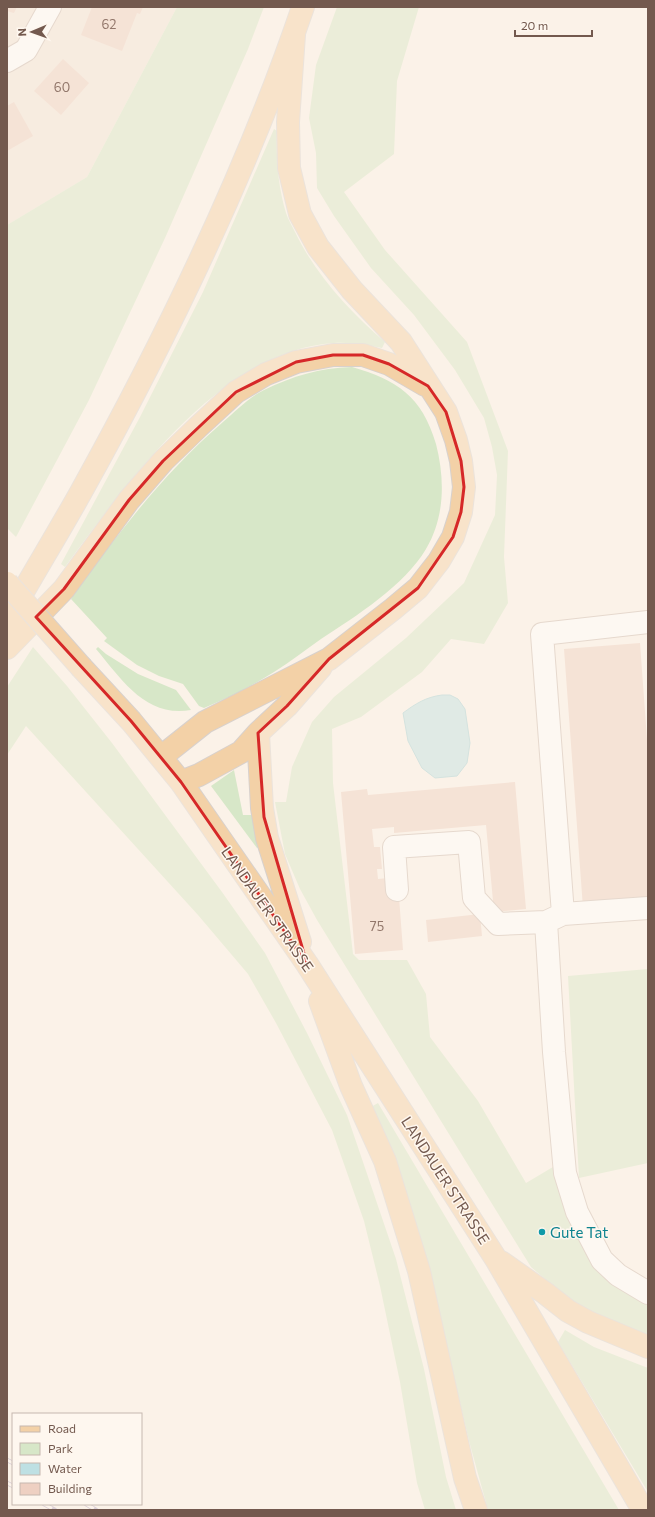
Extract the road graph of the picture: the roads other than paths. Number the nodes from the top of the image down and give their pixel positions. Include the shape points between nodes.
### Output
1 (50, 7) edge
2 (304, 7) edge
3 (294, 35) junction
4 (7, 61) edge
5 (428, 386) junction
6 (34, 572) junction
7 (7, 583) edge
8 (7, 597) edge
9 (7, 620) edge
10 (648, 622) edge
11 (7, 648) edge
12 (329, 659) junction
13 (258, 733) junction
14 (161, 757) junction
15 (181, 782) junction
16 (397, 890) dead end
17 (648, 908) edge
18 (554, 918) junction
19 (307, 964) junction
20 (496, 1259) junction
21 (648, 1293) edge
22 (648, 1347) edge
23 (476, 1510) edge
24 (643, 1510) edge

1 - 4 street via 26,50
2 - 3 main road
3 - 5 main road via 288,122 289,168 300,214 318,247 352,290 401,342
3 - 6 main road via 249,150 183,297 88,479
5 - 11 main road via 389,364 363,355 333,355 296,362 266,374 236,392 163,461 129,500 64,588
5 - 12 main road via 446,412 461,461 464,487 461,512 453,537 439,561 418,588
6 - 8 main road
6 - 9 main road
7 - 14 main road, LANDAUER STRASSE, bridge
10 - 18 street via 542,634
12 - 13 main road via 287,706
12 - 14 main road via 205,722
13 - 15 main road via 241,752
13 - 19 main road via 262,808 267,838
14 - 15 main road, LANDAUER STRASSE
15 - 19 main road, LANDAUER STRASSE
16 - 18 street via 394,847 469,842 474,898 498,924
17 - 18 street
18 - 21 street via 548,956 565,1173 577,1212 602,1260 618,1275
19 - 20 main road, LANDAUER STRASSE
19 - 23 main road via 351,1086 385,1161 419,1271 465,1478
20 - 22 main road via 568,1311
20 - 24 main road, LANDAUER STRASSE

